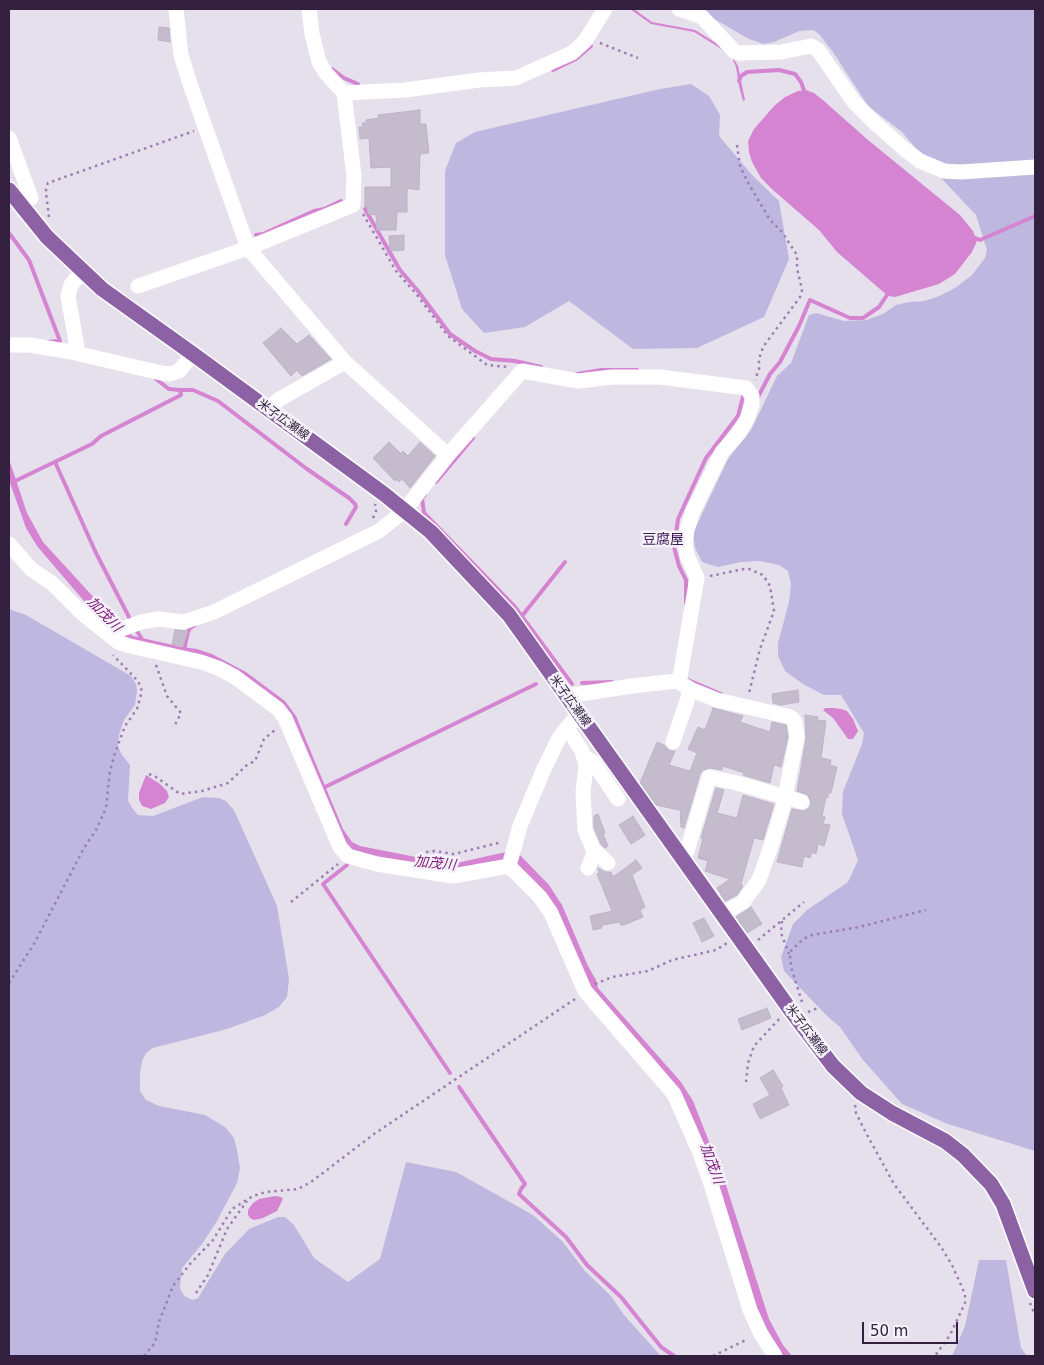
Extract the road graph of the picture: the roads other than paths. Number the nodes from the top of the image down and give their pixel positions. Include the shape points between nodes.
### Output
1 (176, 9) edge
2 (309, 9) edge
3 (605, 9) edge
4 (679, 9) edge
5 (344, 93) junction
6 (9, 138) edge
7 (1035, 167) edge
8 (9, 190) edge
9 (31, 198) dead end
10 (248, 248) junction
11 (83, 272) junction
12 (138, 286) dead end
13 (9, 345) edge
14 (78, 353) junction
15 (193, 354) junction
16 (345, 362) junction
17 (268, 409) junction
18 (448, 455) junction
19 (404, 511) junction
20 (9, 544) edge
21 (109, 634) junction
22 (684, 685) junction
23 (567, 696) junction
24 (579, 713) junction
25 (567, 728) junction
26 (672, 742) dead end
27 (583, 756) junction
28 (785, 797) junction
29 (618, 800) dead end
30 (802, 802) dead end
31 (595, 851) junction
32 (608, 862) dead end
33 (684, 862) junction
34 (509, 866) junction
35 (588, 868) dead end
36 (722, 914) junction
37 (1035, 1291) edge
38 (775, 1356) edge

1 - 10 street via 181,55
2 - 5 street via 318,62
3 - 5 street via 588,37 572,53 516,78
4 - 7 street via 702,17 739,54 781,52 811,46 818,50 854,102 876,124 920,160 944,171
5 - 10 street via 354,176 353,205
6 - 9 street
8 - 11 main road, 米子広瀬線 via 47,237
10 - 12 street
10 - 16 street
11 - 14 street via 71,284 68,296
11 - 15 main road, 米子広瀬線
13 - 14 street
14 - 15 street via 170,374 178,371
15 - 17 main road, 米子広瀬線
16 - 17 street
16 - 18 street
17 - 19 main road, 米子広瀬線
18 - 19 street
18 - 22 street via 522,371 578,381 660,377 746,388 751,394 752,404 747,419 718,459 686,530 687,555 697,578 680,677
19 - 21 street via 379,531 214,612 184,622 158,619 141,622
19 - 23 main road, 米子広瀬線 via 431,532 509,615
20 - 21 street via 31,569
21 - 34 street via 118,642 218,668 278,709 340,847 348,856 453,876
22 - 23 street via 632,686
22 - 26 street via 688,702
22 - 28 street via 716,700 791,717 797,737
23 - 24 main road, 米子広瀬線
24 - 25 street
24 - 33 main road, 米子広瀬線
25 - 27 street
25 - 34 street via 559,738 520,826
27 - 29 street via 592,762
27 - 31 street via 586,766 584,823
28 - 30 street
28 - 33 street via 709,777
28 - 36 street via 759,880 743,902
31 - 32 street
31 - 35 street
33 - 36 main road, 米子広瀬線
34 - 38 street via 551,913 585,991 674,1094 700,1153 750,1310
36 - 37 main road, 米子広瀬線 via 788,1008 833,1066 861,1094 944,1141 978,1168 1003,1204

